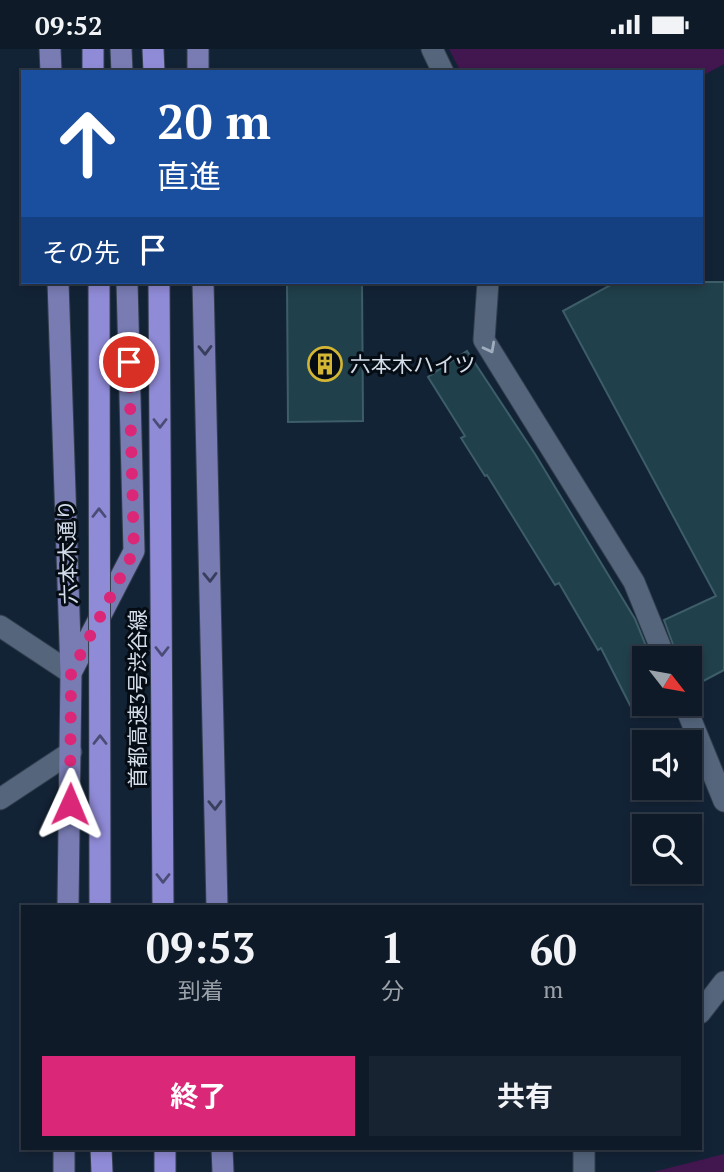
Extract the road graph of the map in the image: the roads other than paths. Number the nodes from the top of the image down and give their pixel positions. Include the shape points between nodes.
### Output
1 (50, 49) edge
2 (93, 49) edge
3 (121, 49) edge
4 (153, 49) edge
5 (198, 49) edge
6 (432, 49) edge
7 (51, 70) edge
8 (93, 70) edge
9 (122, 70) edge
10 (153, 70) edge
11 (198, 70) edge
12 (442, 70) edge
13 (58, 284) edge
14 (99, 284) edge
15 (127, 284) edge
16 (159, 284) edge
17 (203, 284) edge
18 (488, 284) edge
19 (0, 626) edge
20 (660, 646) edge
21 (71, 673) junction
22 (689, 716) edge
23 (71, 752) junction
24 (0, 799) edge
25 (724, 801) edge
26 (68, 905) edge
27 (100, 905) edge
28 (163, 905) edge
29 (217, 905) edge
30 (724, 982) edge
31 (702, 1010) edge
32 (64, 1150) edge
33 (101, 1150) edge
34 (165, 1150) edge
35 (222, 1150) edge
36 (584, 1150) edge
37 (64, 1172) edge
38 (102, 1172) edge
39 (165, 1172) edge
40 (223, 1172) edge
41 (584, 1172) edge

1 - 7 main road
2 - 8 highway
3 - 9 main road
4 - 10 highway
5 - 11 main road
6 - 12 street
13 - 21 main road, 六本木通り
27 -> 14 highway, 首都高速3号渋谷線, bridge
15 - 21 main road via 134,551
16 -> 28 highway, 首都高速3号渋谷線
17 -> 29 main road
18 -> 20 street via 484,340 634,582
19 - 21 street
21 - 23 main road, 六本木通り
22 - 25 street
23 - 24 street
23 - 26 main road, 六本木通り
30 - 31 street
32 - 37 main road
33 - 38 highway
34 - 39 highway
35 - 40 main road
36 - 41 street

